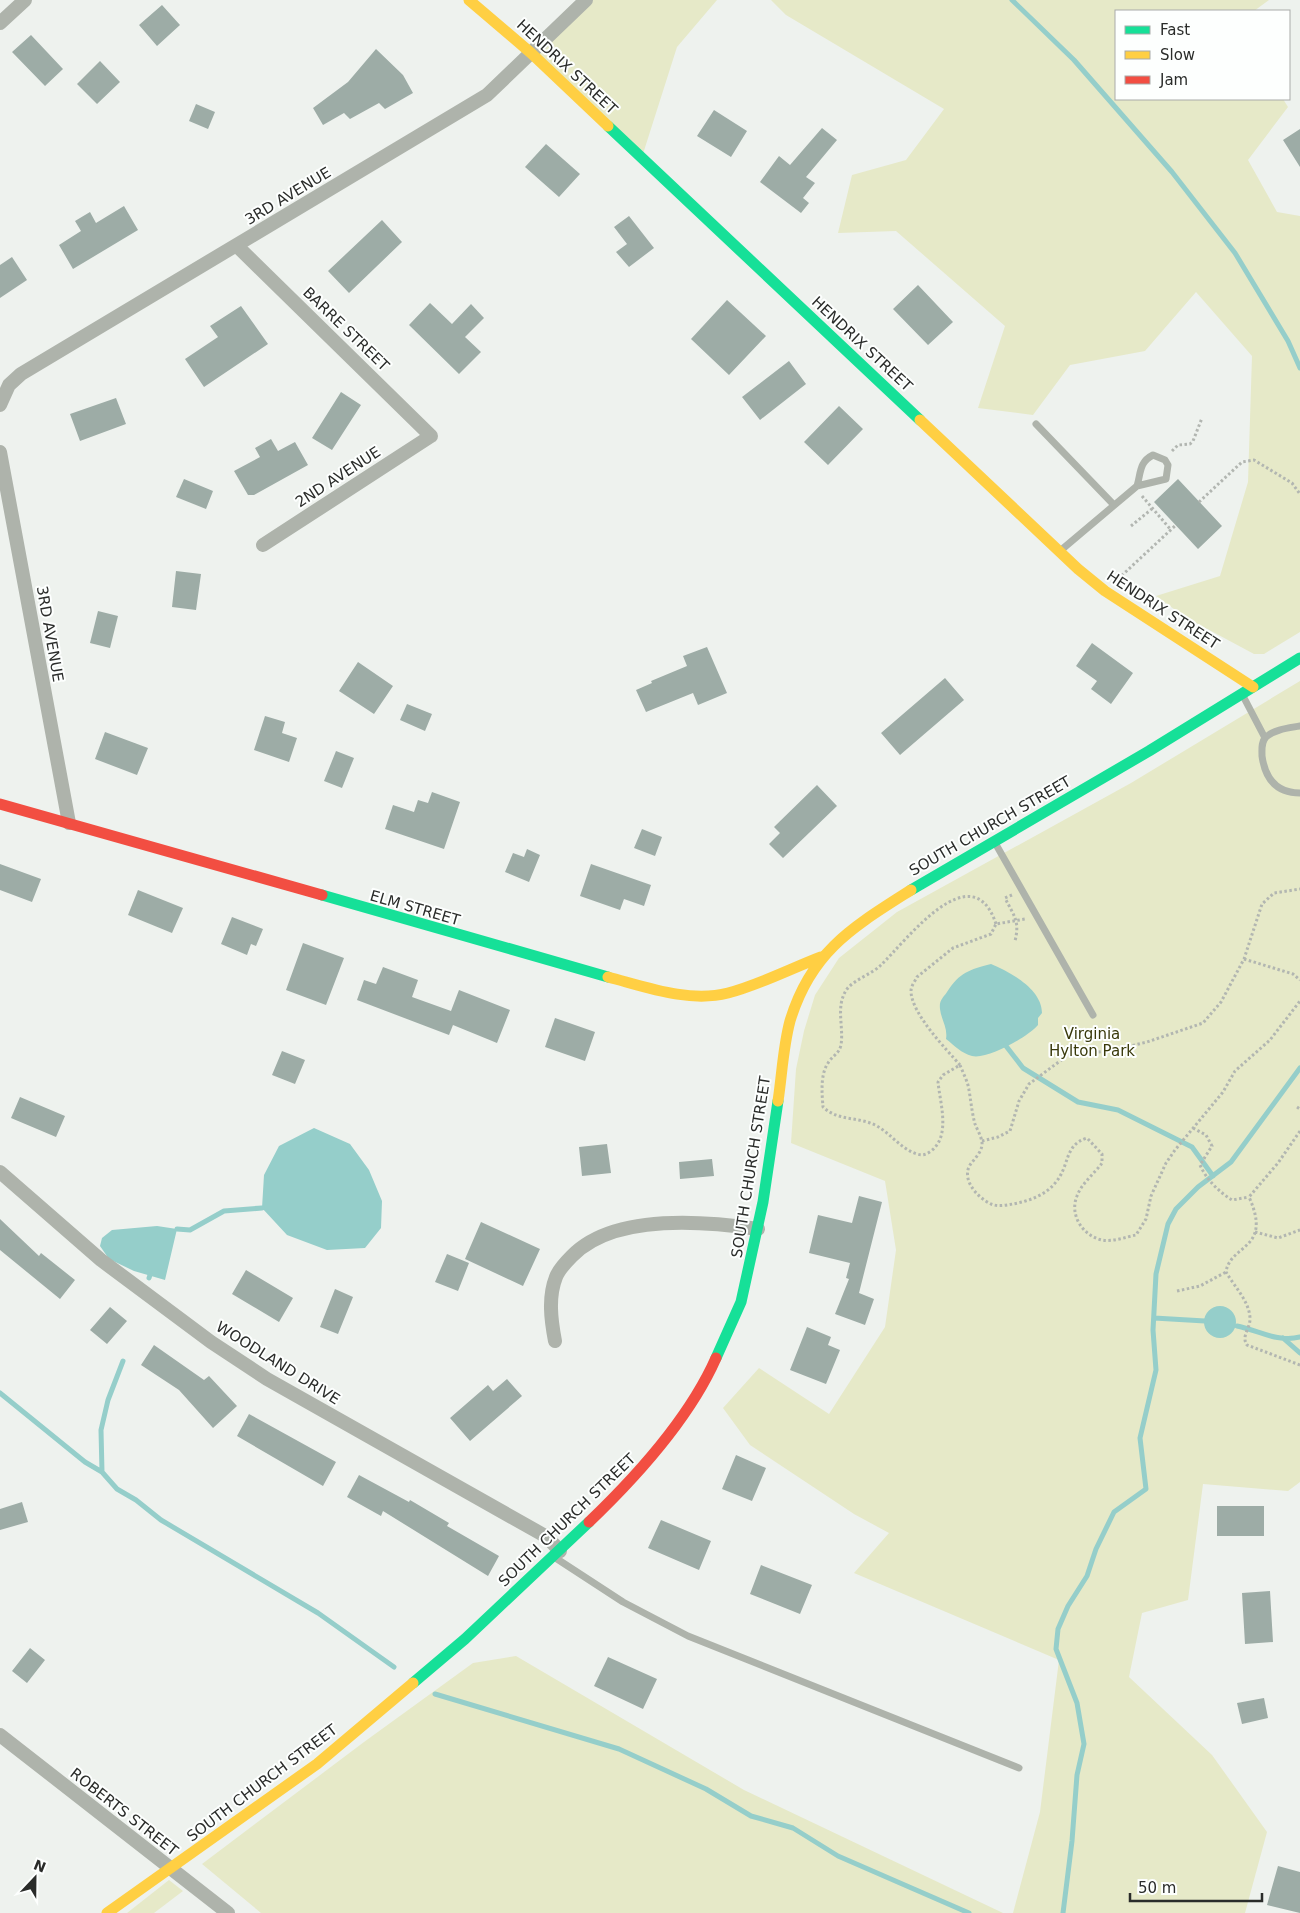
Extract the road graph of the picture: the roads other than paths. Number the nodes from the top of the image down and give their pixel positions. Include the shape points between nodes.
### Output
1 (26, 0) edge
2 (469, 0) edge
3 (586, 0) edge
4 (0, 23) edge
5 (531, 53) junction
6 (237, 246) junction
7 (0, 405) edge
8 (1036, 424) dead end
9 (431, 436) joint
10 (0, 452) edge
11 (1138, 486) junction
12 (1114, 505) junction
13 (264, 545) dead end
14 (1059, 551) junction
15 (1300, 658) edge
16 (1253, 688) junction
17 (1241, 694) junction
18 (1300, 726) edge
19 (1265, 738) junction
20 (1300, 793) edge
21 (0, 804) edge
22 (69, 823) junction
23 (994, 840) junction
24 (821, 957) junction
25 (1093, 1014) dead end
26 (0, 1172) edge
27 (758, 1229) junction
28 (555, 1341) dead end
29 (557, 1554) junction
30 (0, 1735) edge
31 (1019, 1768) dead end
32 (170, 1870) junction
33 (107, 1913) edge
34 (228, 1913) edge

1 - 4 street
2 - 5 street, HENDRIX STREET
3 - 5 street, 3RD AVENUE
5 - 6 street, 3RD AVENUE via 487,95
5 - 14 street, HENDRIX STREET
6 - 7 street, 3RD AVENUE via 21,374 9,386
6 - 9 street, BARRE STREET
8 - 12 lane
9 - 13 street, 2ND AVENUE
10 - 22 street, 3RD AVENUE
11 - 11 lane via 1166,480 1168,465 1165,460 1153,455 1145,459
11 - 12 lane
12 - 14 lane
14 - 16 street, HENDRIX STREET via 1105,591
15 - 16 street, SOUTH CHURCH STREET
16 - 17 street, SOUTH CHURCH STREET
17 - 19 lane
17 - 23 street, SOUTH CHURCH STREET
18 - 19 lane via 1276,731
19 - 20 lane via 1263,765 1269,779 1285,791
21 - 22 street, ELM STREET
22 - 24 street, ELM STREET via 658,991 698,996 728,993
23 - 24 street, SOUTH CHURCH STREET via 867,918 842,935
23 - 25 lane
24 - 27 street, SOUTH CHURCH STREET via 803,987 790,1022
26 - 29 street, WOODLAND DRIVE via 101,1260 212,1342 267,1379 547,1537
27 - 28 street via 712,1223 656,1224 591,1241 577,1250 556,1276 551,1308
27 - 29 street, SOUTH CHURCH STREET via 741,1302 712,1368 694,1399 648,1462
29 - 31 lane via 623,1602 688,1636
29 - 32 street, SOUTH CHURCH STREET via 465,1638 317,1764
30 - 32 street, ROBERTS STREET
32 - 33 street, SOUTH CHURCH STREET
32 - 34 street, ROBERTS STREET

